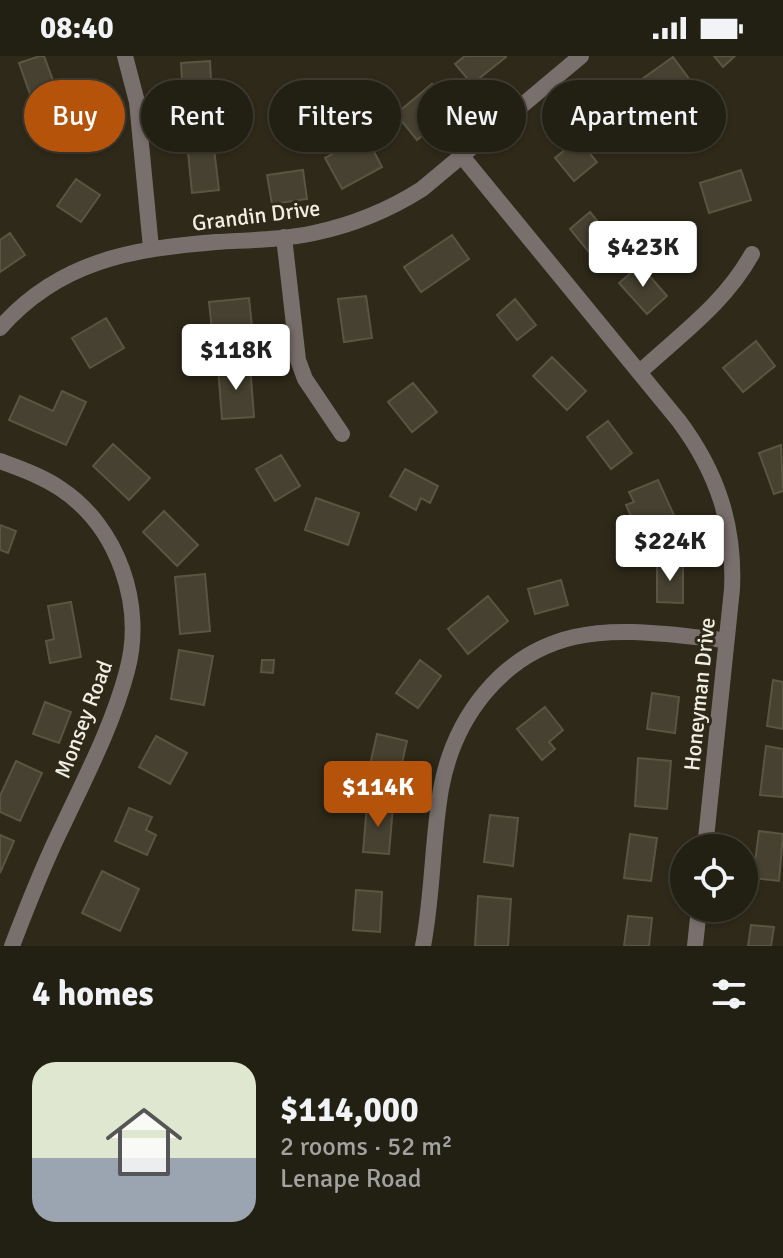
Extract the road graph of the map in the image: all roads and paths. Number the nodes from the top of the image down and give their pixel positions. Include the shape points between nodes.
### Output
1 (125, 56) edge
2 (581, 56) edge
3 (461, 155) junction
4 (284, 237) junction
5 (151, 248) junction
6 (752, 254) dead end
7 (0, 328) edge
8 (641, 371) junction
9 (342, 434) dead end
10 (0, 461) edge
11 (726, 640) junction
12 (706, 834) edge
13 (698, 922) edge
14 (12, 946) edge
15 (423, 946) edge
16 (695, 946) edge

1 - 5 street via 137,102
2 - 3 street, Grandin Drive
3 - 4 street, Grandin Drive via 398,204 342,225
3 - 8 street, Honeyman Drive
4 - 5 street, Grandin Drive
4 - 9 street via 298,360
5 - 7 street, Grandin Drive via 95,263 56,281
6 - 8 street via 721,298
8 - 11 street, Honeyman Drive via 693,439 725,507 734,559
10 - 14 street, Monsey Road via 63,490 99,525 122,569 133,644 120,695
11 - 12 street, Honeyman Drive
11 - 15 street via 631,633 573,638 524,659 484,692 458,736 442,787
13 - 16 street

